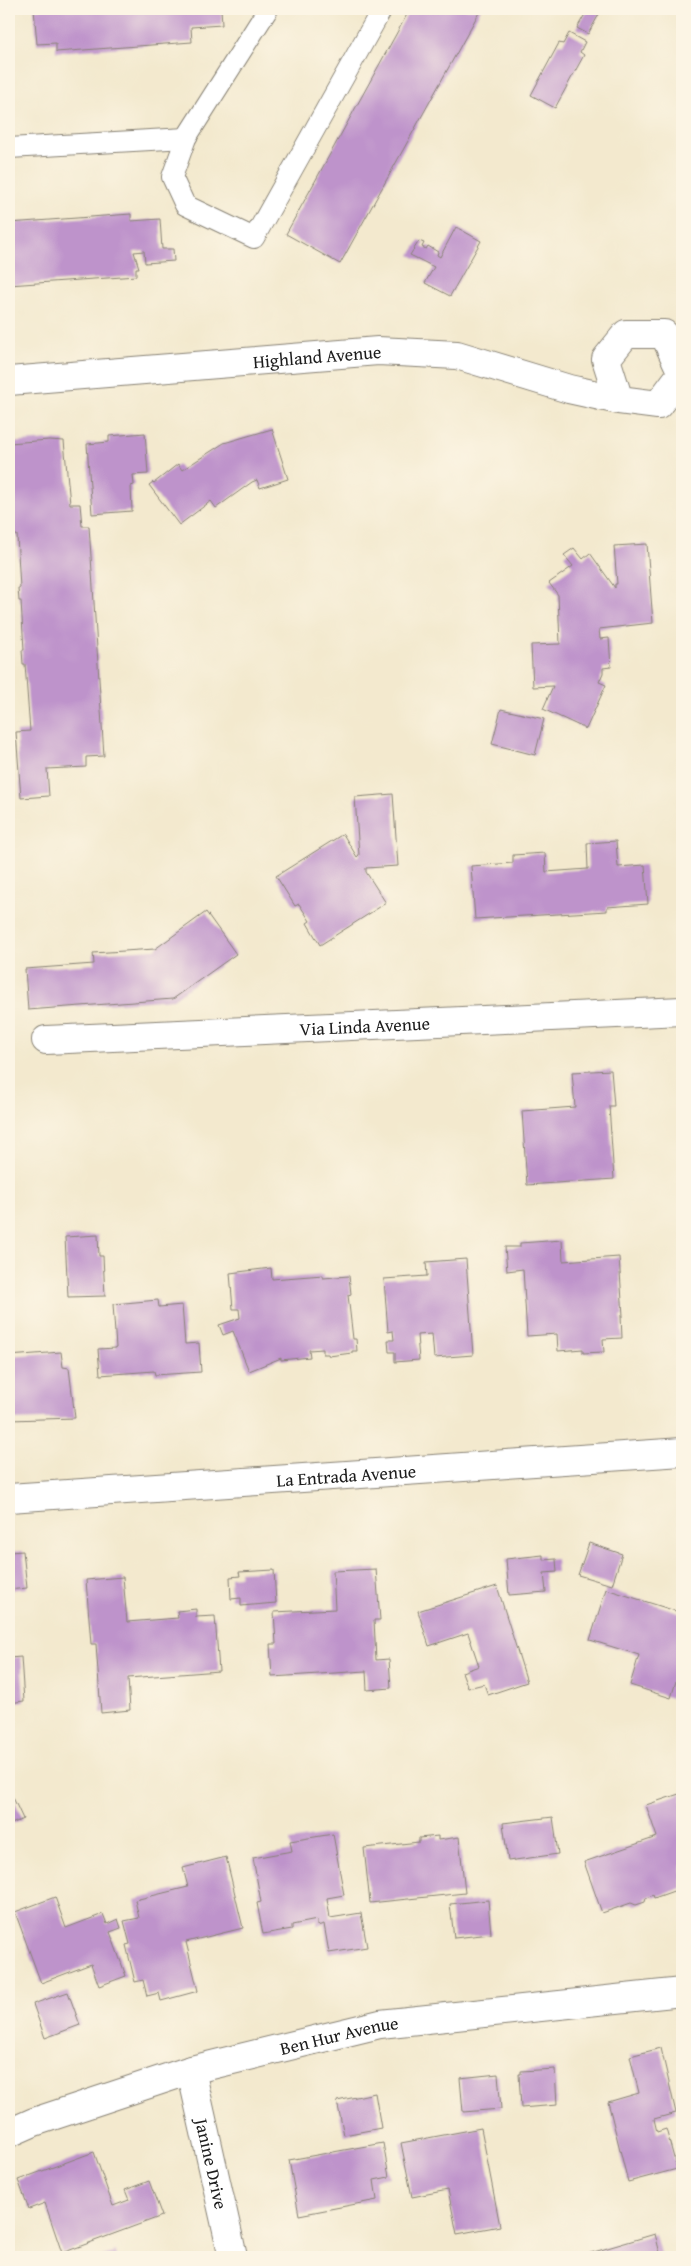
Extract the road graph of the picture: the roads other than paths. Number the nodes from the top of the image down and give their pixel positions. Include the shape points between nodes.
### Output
1 (268, 9) edge
2 (382, 9) edge
3 (186, 138) junction
4 (9, 148) edge
5 (9, 381) edge
6 (618, 400) dead end
7 (682, 1011) edge
8 (46, 1040) dead end
9 (682, 1452) edge
10 (9, 1498) edge
11 (682, 1992) edge
12 (191, 2070) junction
13 (9, 2133) edge
14 (233, 2257) edge

1 - 3 lane
2 - 3 lane via 254,238 185,205 172,177
3 - 4 lane
5 - 6 street, Highland Avenue via 378,351 458,355 569,389
7 - 8 street, Via Linda Avenue
9 - 10 street, La Entrada Avenue
11 - 12 street, Ben Hur Avenue via 380,2024
12 - 13 street, Ben Hur Avenue
12 - 14 street, Janine Drive

